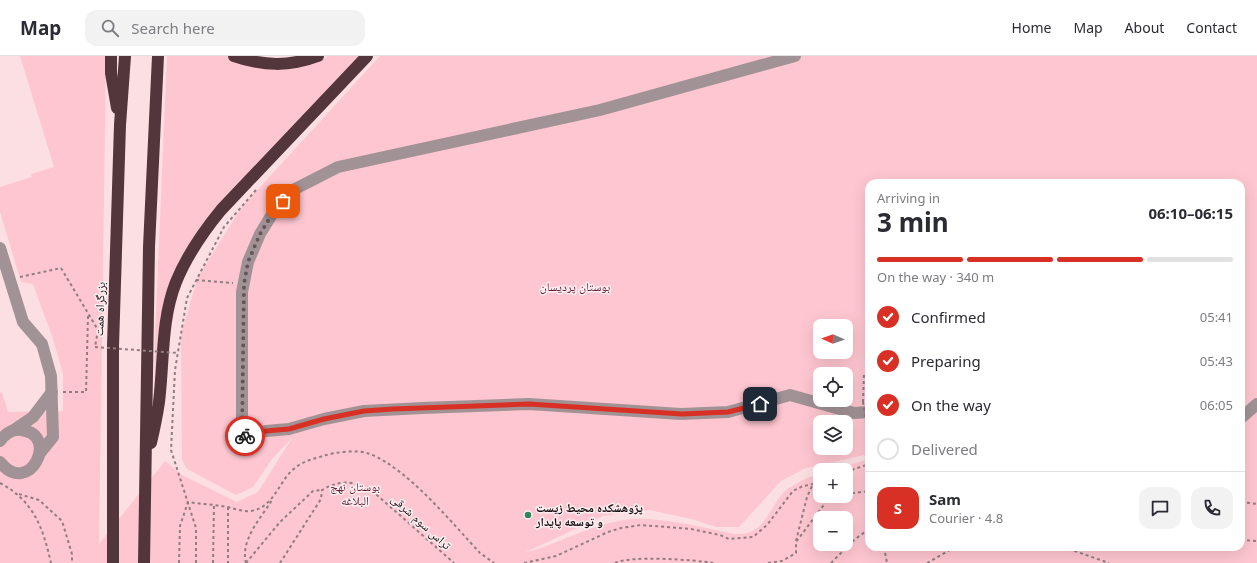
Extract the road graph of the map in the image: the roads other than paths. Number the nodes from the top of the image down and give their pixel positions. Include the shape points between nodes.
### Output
1 (110, 56) edge
2 (125, 56) edge
3 (158, 56) edge
4 (234, 56) edge
5 (318, 56) edge
6 (367, 56) edge
7 (795, 56) edge
8 (120, 125) junction
9 (0, 248) edge
10 (52, 392) junction
11 (1257, 404) edge
12 (865, 408) edge
13 (1245, 414) edge
14 (14, 430) junction
15 (1, 439) edge
16 (40, 453) junction
17 (0, 462) edge
18 (5, 471) edge
19 (145, 476) junction
20 (113, 563) edge
21 (144, 563) edge

1 - 8 highway
2 - 8 highway, بزرگراه همت
3 - 19 highway via 149,248
4 - 5 highway via 257,63 285,64 302,62
6 - 19 highway via 221,210 189,255 176,283 164,327 159,401
7 - 12 street via 600,110 338,166 293,190 274,211 260,234 248,262 244,284 242,436 289,429 364,411 422,408 529,404 682,414 728,412 790,395 854,413
8 - 20 highway, بزرگراه همت via 113,346
9 - 10 street via 23,322 42,344 51,376
10 - 14 street via 34,417
10 - 16 street via 53,437
11 - 13 street
14 - 15 street
14 - 16 street via 33,435 40,446
16 - 18 street via 30,470
17 - 18 street
19 - 21 highway

